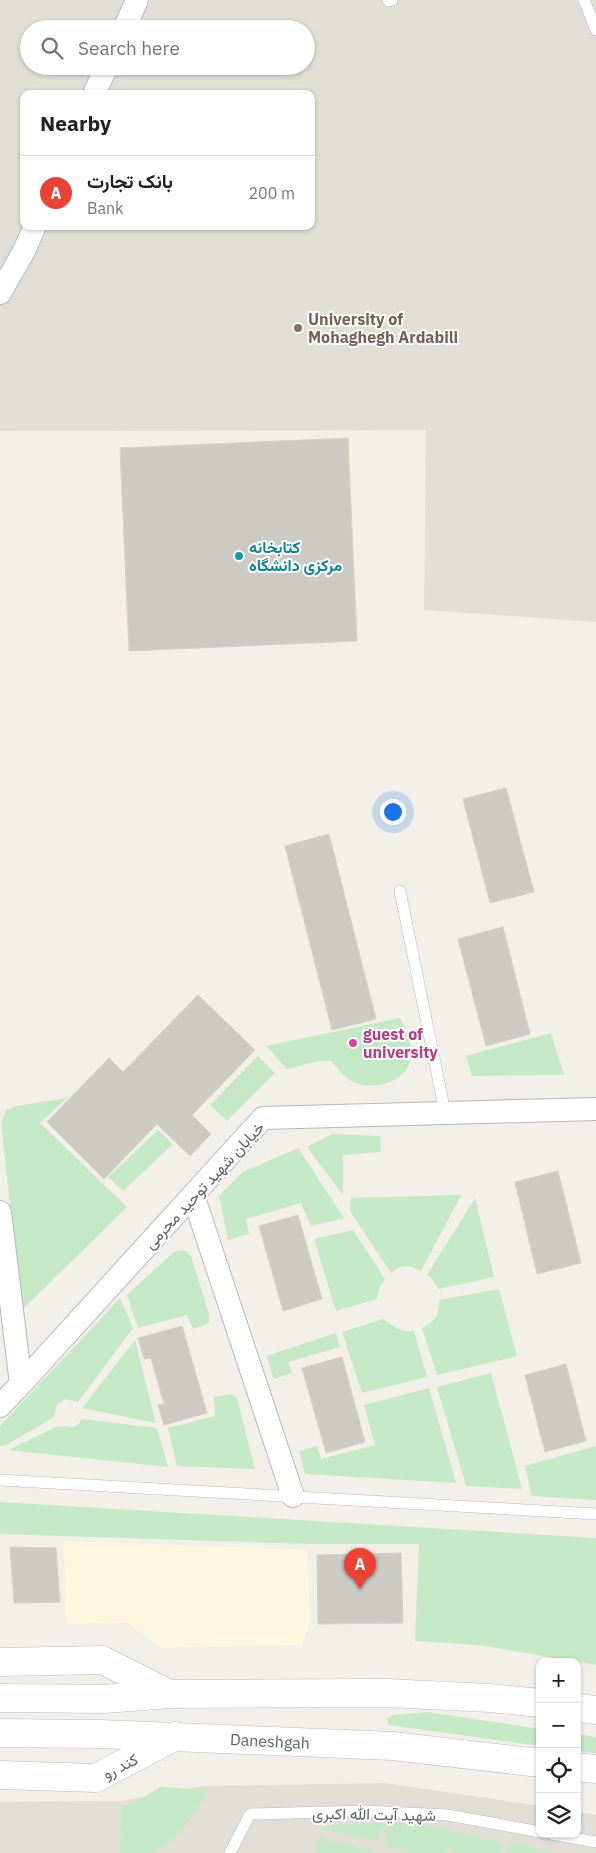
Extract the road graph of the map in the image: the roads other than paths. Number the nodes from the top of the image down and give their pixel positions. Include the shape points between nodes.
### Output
1 (137, 0) edge
2 (388, 0) edge
3 (392, 0) edge
4 (584, 0) edge
5 (128, 20) edge
6 (596, 30) edge
7 (103, 75) edge
8 (96, 90) edge
9 (33, 230) edge
10 (0, 293) edge
11 (400, 891) dead end
12 (596, 1109) edge
13 (445, 1112) junction
14 (193, 1195) junction
15 (0, 1212) edge
16 (21, 1384) junction
17 (0, 1406) edge
18 (0, 1480) edge
19 (293, 1496) junction
20 (596, 1514) edge
21 (0, 1662) edge
22 (170, 1694) junction
23 (0, 1698) edge
24 (536, 1704) edge
25 (581, 1708) edge
26 (596, 1710) edge
27 (0, 1733) edge
28 (176, 1736) junction
29 (536, 1763) edge
30 (581, 1767) edge
31 (596, 1769) edge
32 (0, 1775) edge
33 (536, 1831) edge
34 (574, 1838) edge
35 (596, 1842) edge
36 (230, 1853) edge

1 - 5 street
2 - 3 lane
4 - 6 lane
7 - 8 street
9 - 10 street
11 - 13 lane
12 - 13 street, خیابان شهید توحید محرمی
13 - 14 street, خیابان شهید توحید محرمی via 263,1118
14 - 16 street, خیابان شهید توحید محرمی
14 - 19 street
15 - 16 street
16 - 17 street, خیابان شهید توحید محرمی
18 - 19 lane
19 - 20 lane
21 - 22 main road via 102,1660
22 - 23 main road
22 - 24 main road via 386,1693
25 - 26 main road
27 - 28 main road, Daneshgah
28 - 29 main road, Daneshgah via 393,1746
28 - 32 main road, کند رو via 96,1778
30 - 31 main road
33 - 36 lane, شهید آیت الله اکبری via 448,1815 364,1811 250,1814
34 - 35 lane

